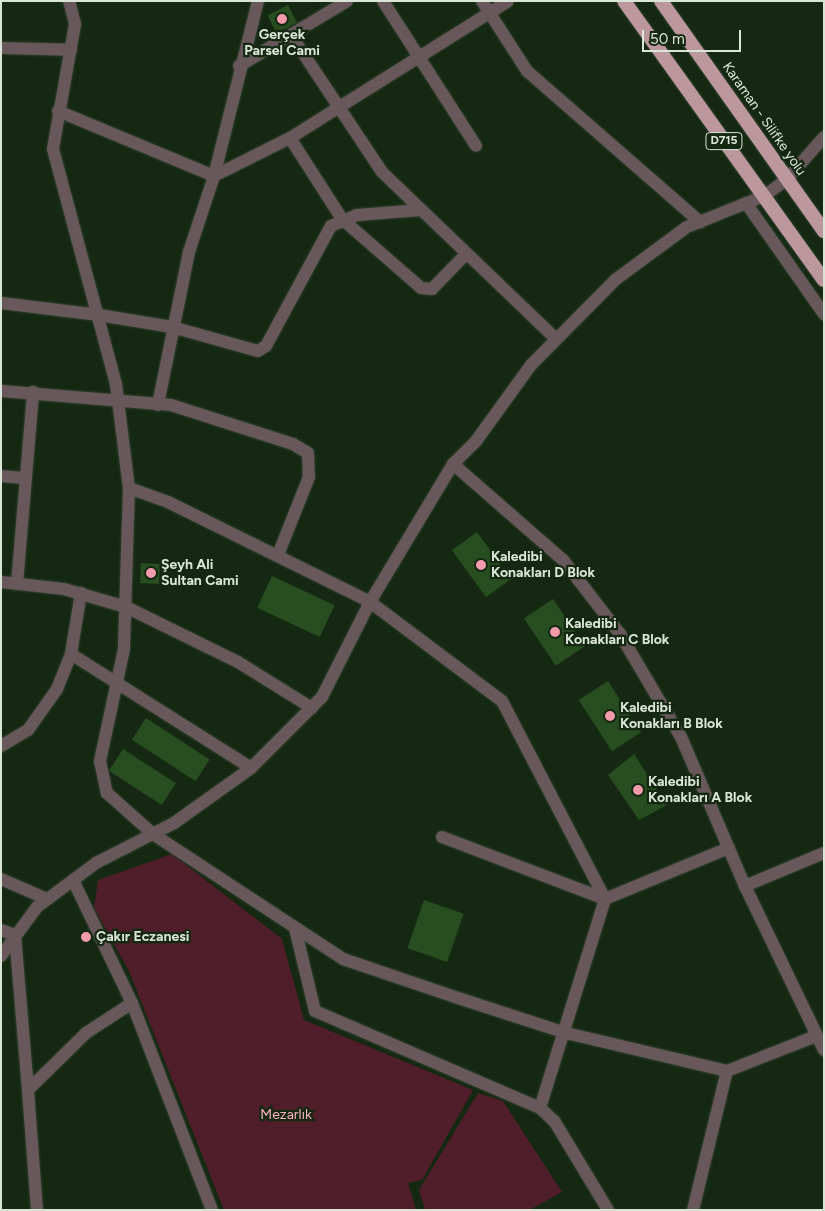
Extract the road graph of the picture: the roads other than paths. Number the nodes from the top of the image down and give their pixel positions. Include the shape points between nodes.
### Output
1 (69, 1) edge
2 (258, 1) edge
3 (347, 1) edge
4 (383, 1) edge
5 (508, 1) edge
6 (624, 1) edge
7 (661, 1) edge
8 (486, 7) edge
9 (292, 35) junction
10 (1, 48) edge
11 (72, 50) junction
12 (416, 58) junction
13 (239, 66) junction
14 (338, 106) junction
15 (58, 111) junction
16 (824, 137) edge
17 (290, 138) junction
18 (476, 146) dead end
19 (214, 176) junction
20 (787, 179) junction
21 (764, 196) junction
22 (746, 203) junction
23 (421, 210) junction
24 (342, 219) junction
25 (700, 222) junction
26 (824, 231) edge
27 (466, 254) junction
28 (824, 280) edge
29 (1, 303) edge
30 (824, 314) edge
31 (99, 315) junction
32 (172, 327) junction
33 (556, 339) junction
34 (1, 390) edge
35 (33, 392) junction
36 (120, 404) junction
37 (158, 405) junction
38 (452, 464) junction
39 (1, 476) edge
40 (26, 478) junction
41 (129, 488) junction
42 (278, 555) junction
43 (1, 582) edge
44 (17, 584) junction
45 (81, 593) junction
46 (370, 602) junction
47 (126, 607) junction
48 (71, 654) junction
49 (118, 686) junction
50 (312, 708) junction
51 (1, 746) edge
52 (251, 768) junction
53 (153, 834) junction
54 (442, 837) dead end
55 (728, 848) junction
56 (824, 853) edge
57 (1, 879) edge
58 (72, 880) junction
59 (745, 886) junction
60 (47, 899) junction
61 (605, 899) junction
62 (295, 928) junction
63 (1, 930) edge
64 (15, 935) junction
65 (1, 956) edge
66 (132, 1003) junction
67 (566, 1032) junction
68 (816, 1036) junction
69 (824, 1050) edge
70 (727, 1071) junction
71 (28, 1090) junction
72 (540, 1108) junction
73 (37, 1210) edge
74 (212, 1210) edge
75 (608, 1210) edge
76 (693, 1210) edge

1 - 11 street via 75,24
2 - 13 street
3 - 9 street
4 - 12 street
5 - 8 street
6 - 21 highway, D715
7 - 20 highway, Karaman - Silifke yolu / D715
8 - 12 street
8 - 25 street via 526,71
9 - 13 street
9 - 14 street
10 - 11 street
11 - 15 street
12 - 14 street
12 - 18 street
13 - 19 street
14 - 17 street
14 - 23 street via 382,172
15 - 19 street
15 - 31 street via 53,149
16 - 20 street
17 - 19 street
17 - 24 street
19 - 32 street via 189,252
20 - 21 street
20 - 26 highway, Karaman - Silifke yolu / D715
21 - 22 street
21 - 28 highway, D715
22 - 25 street
22 - 30 street
23 - 24 street
23 - 27 street
24 - 27 street via 421,288 432,289
24 - 32 street via 322,236 266,346 258,351 242,348
25 - 33 street via 615,280
27 - 33 street
29 - 31 street
31 - 32 street
31 - 36 street
32 - 37 street
33 - 38 street
34 - 35 street
35 - 36 street
35 - 40 street
36 - 37 street
36 - 41 street
37 - 42 street via 293,444 308,453 309,478
38 - 46 street
38 - 55 street via 563,560 590,590 681,737
39 - 40 street
40 - 44 street
41 - 42 street
41 - 47 street
42 - 46 street
43 - 44 street
44 - 45 street
45 - 47 street
45 - 48 street
46 - 50 street via 322,697
46 - 61 street via 502,701
47 - 49 street
47 - 50 street via 238,662
48 - 49 street
48 - 51 street via 56,689 34,722
49 - 52 street
49 - 53 street via 100,761 102,778 107,793
50 - 52 street
52 - 53 street
53 - 58 street
53 - 62 street
54 - 61 street
55 - 59 street
55 - 61 street
56 - 59 street
57 - 60 street
58 - 60 street
58 - 66 street
59 - 68 street
60 - 64 street
61 - 67 street
62 - 67 street via 343,959
62 - 72 street via 315,1012
63 - 64 street
64 - 65 street
64 - 71 street
66 - 71 street via 86,1034
66 - 74 street
67 - 70 street
67 - 72 street
68 - 69 street
68 - 70 street
70 - 76 street
71 - 73 street
72 - 75 street via 555,1122

